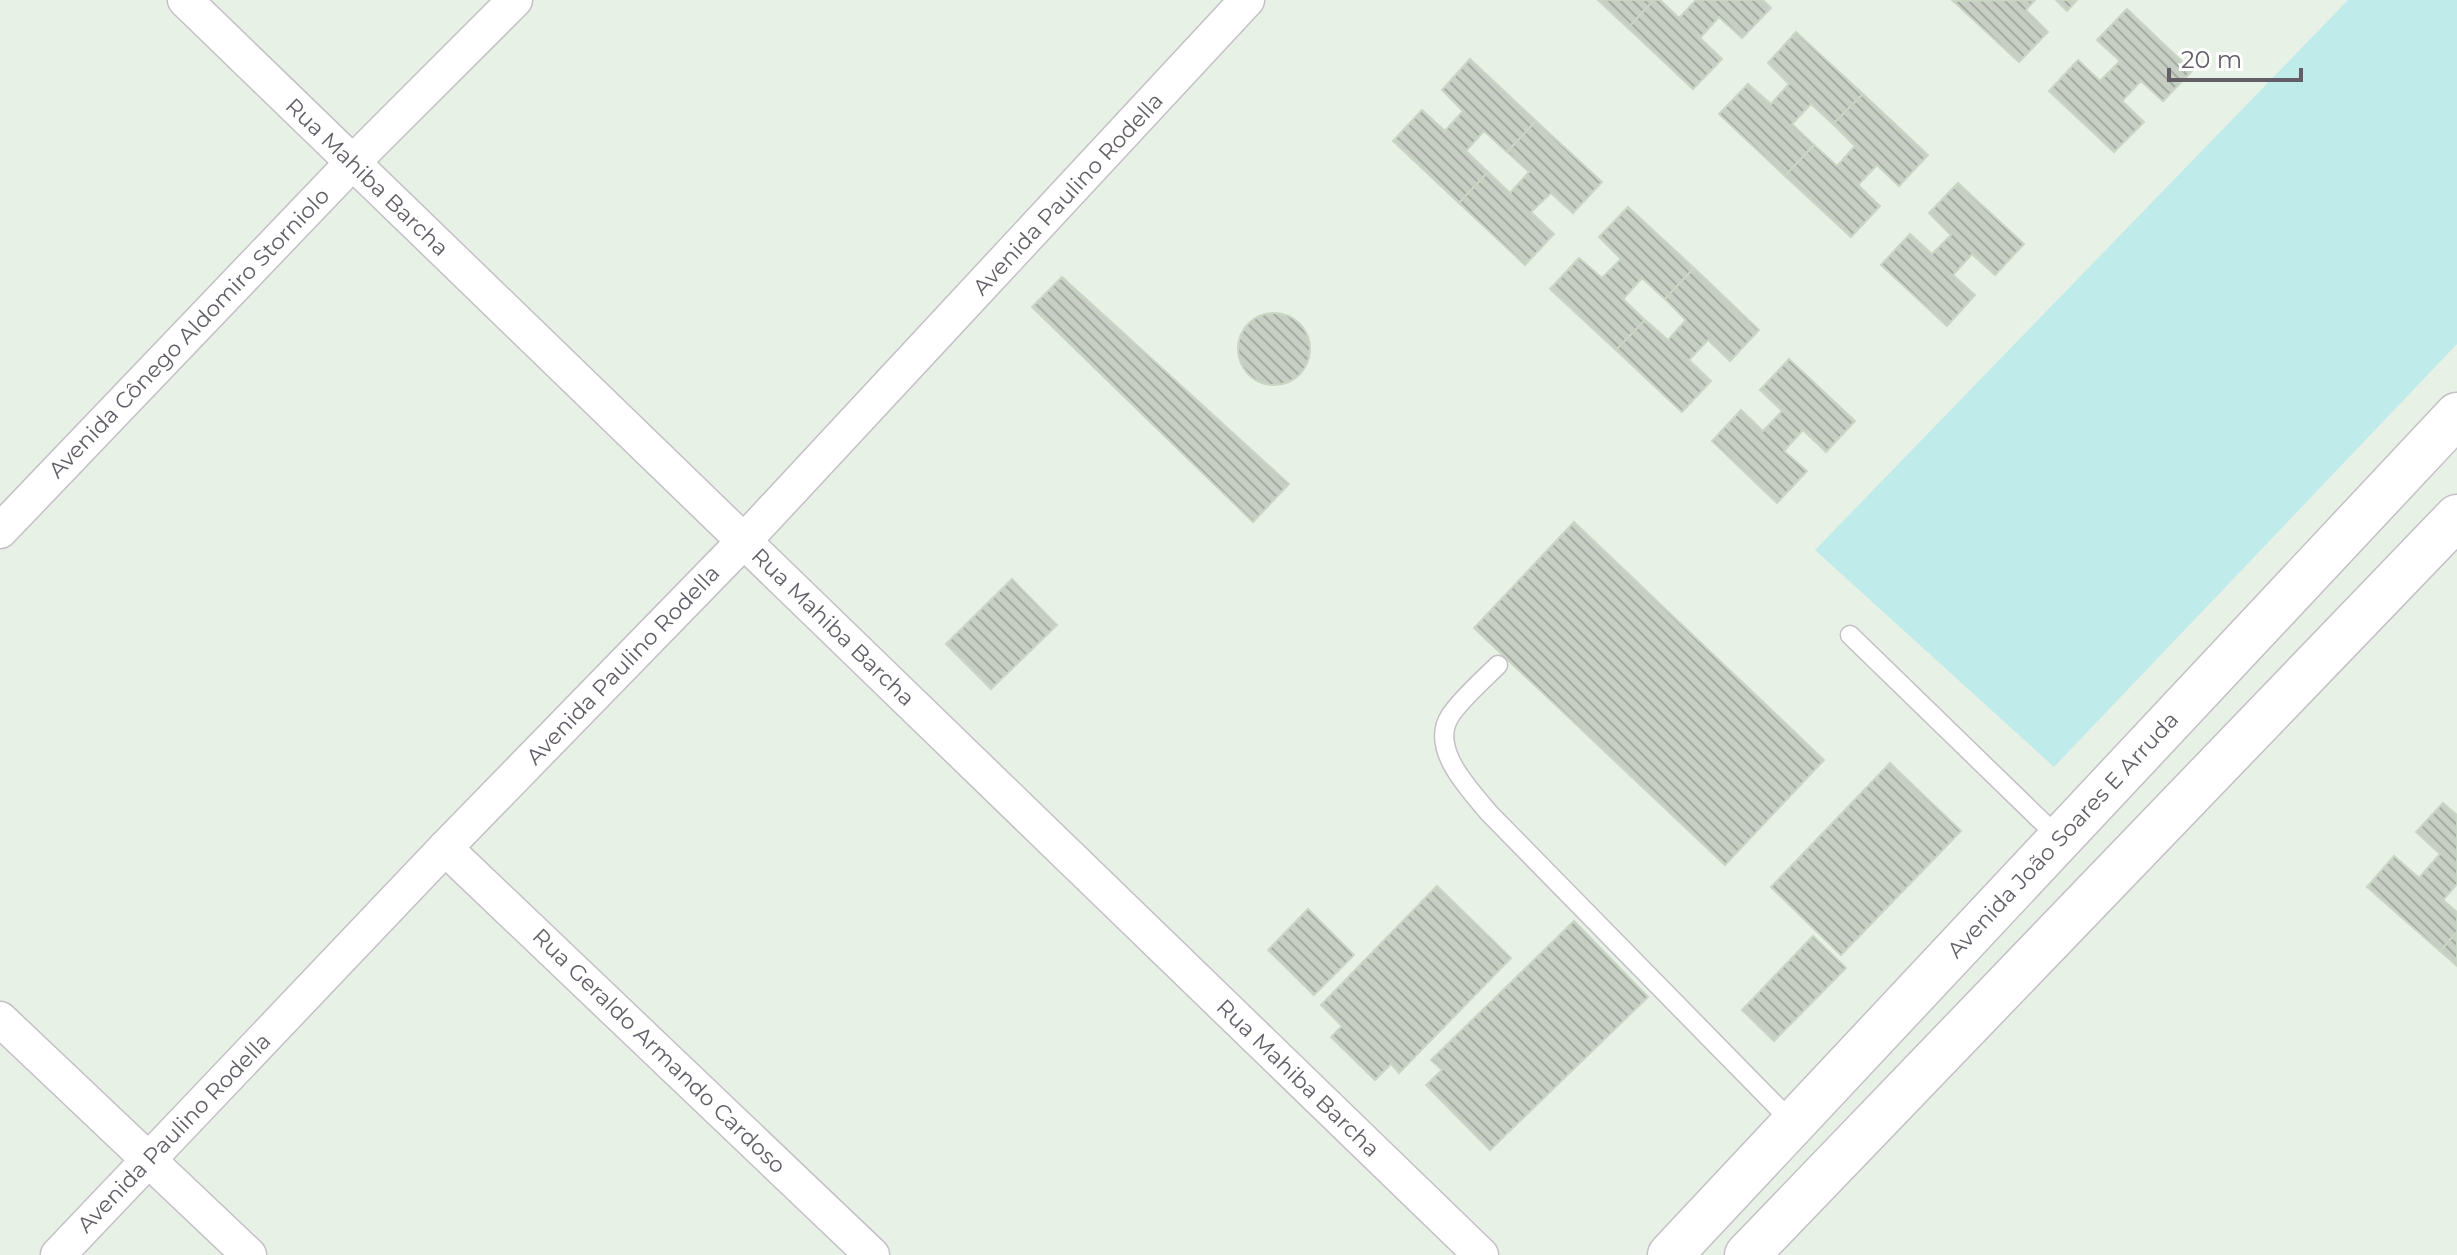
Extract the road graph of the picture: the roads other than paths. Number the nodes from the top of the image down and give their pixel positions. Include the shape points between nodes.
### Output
1 (185, 0) edge
2 (515, 0) edge
3 (1247, 0) edge
4 (353, 162) junction
5 (2457, 415) edge
6 (2457, 517) edge
7 (0, 531) edge
8 (744, 541) junction
9 (1850, 635) dead end
10 (1498, 665) dead end
11 (2060, 839) junction
12 (445, 848) junction
13 (0, 1019) edge
14 (1793, 1123) junction
15 (149, 1159) junction
16 (1836, 1163) junction
17 (58, 1255) edge
18 (249, 1255) edge
19 (872, 1255) edge
20 (1481, 1255) edge
21 (1670, 1255) edge
22 (1747, 1255) edge

1 - 4 street, Rua Mahiba Barcha
2 - 4 street, Avenida Cônego Aldomiro Storniolo
3 - 8 street, Avenida Paulino Rodella
4 - 7 street, Avenida Cônego Aldomiro Storniolo
4 - 8 street, Rua Mahiba Barcha
5 - 11 street, Avenida João Soares E Arruda
6 - 16 street
8 - 12 street, Avenida Paulino Rodella
8 - 20 street, Rua Mahiba Barcha
9 - 11 lane
10 - 14 lane via 1449,717 1444,743 1457,775
11 - 14 street, Avenida João Soares E Arruda
12 - 15 street, Avenida Paulino Rodella
12 - 19 street, Rua Geraldo Armando Cardoso
13 - 15 street
14 - 16 street
14 - 21 street, Avenida João Soares E Arruda
15 - 17 street, Avenida Paulino Rodella
15 - 18 street
16 - 22 street

